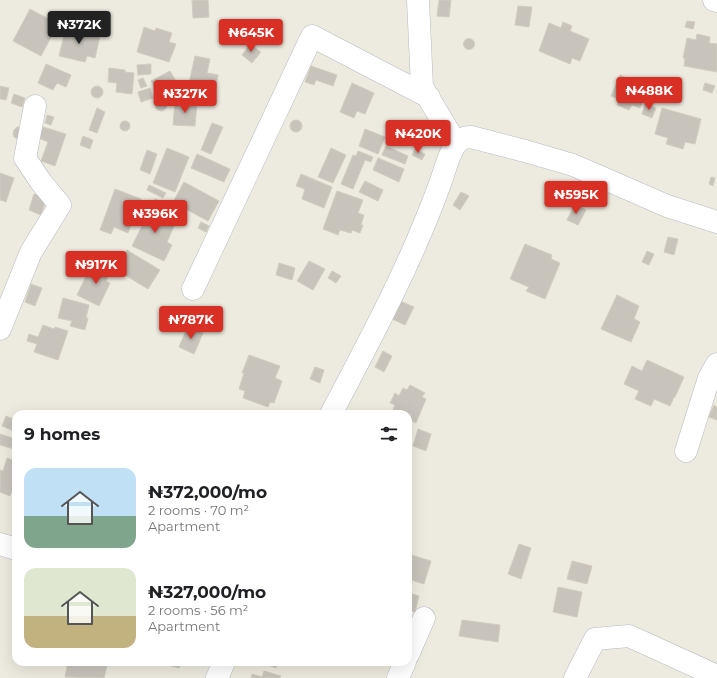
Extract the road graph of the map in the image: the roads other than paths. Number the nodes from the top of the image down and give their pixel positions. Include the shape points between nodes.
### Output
1 (418, 0) edge
2 (428, 97) junction
3 (35, 106) dead end
4 (456, 144) junction
5 (717, 222) edge
6 (193, 289) dead end
7 (0, 329) edge
8 (717, 364) edge
9 (333, 410) edge
10 (686, 451) dead end
11 (0, 544) edge
12 (12, 548) edge
13 (424, 618) dead end
14 (412, 646) edge
15 (222, 666) edge
16 (403, 666) edge
17 (717, 676) edge
18 (217, 678) edge
19 (398, 678) edge
20 (575, 678) edge

1 - 2 street via 422,87
2 - 4 street
2 - 6 street via 312,36
3 - 7 street via 25,158 60,205 31,252
4 - 5 street via 471,136 525,150 573,165 666,206
4 - 9 street via 398,285
8 - 10 street via 709,378
11 - 12 street
13 - 14 street
15 - 18 street
16 - 19 street
17 - 20 street via 629,636 595,639

